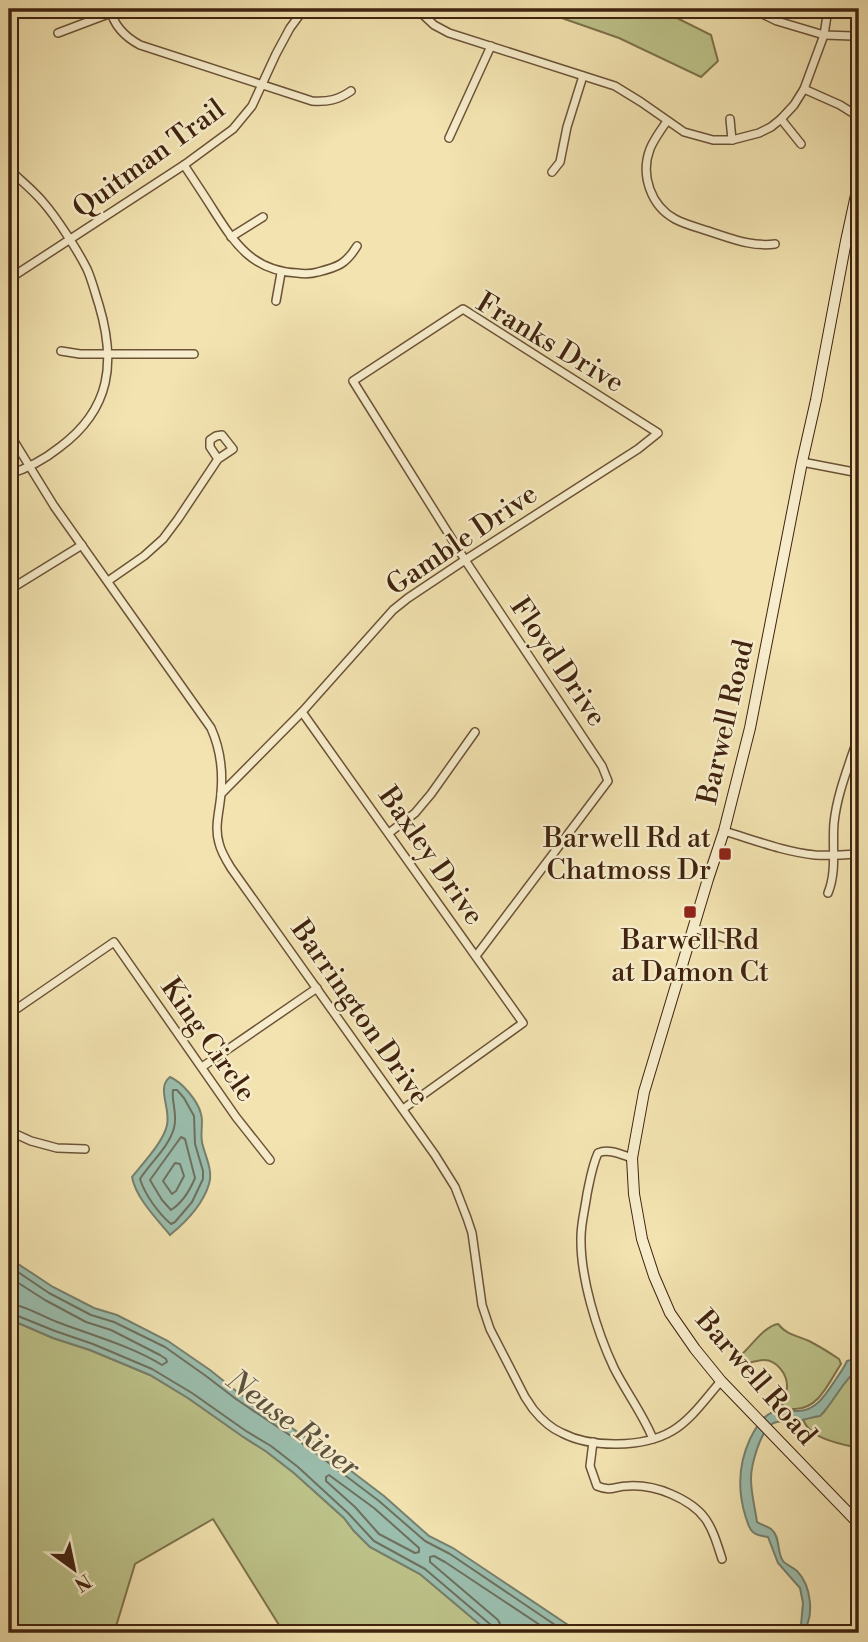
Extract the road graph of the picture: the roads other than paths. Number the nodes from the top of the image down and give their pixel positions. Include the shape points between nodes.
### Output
1 (304, 9) edge
2 (417, 9) edge
3 (752, 9) edge
4 (828, 9) edge
5 (111, 11) edge
6 (58, 33) dead end
7 (824, 35) junction
8 (853, 36) dead end
9 (491, 46) junction
10 (583, 76) junction
11 (262, 85) junction
12 (804, 89) junction
13 (351, 91) dead end
14 (859, 117) edge
15 (730, 119) dead end
16 (781, 119) junction
17 (667, 121) junction
18 (449, 138) dead end
19 (732, 140) junction
20 (801, 144) dead end
21 (184, 165) junction
22 (9, 169) edge
23 (552, 172) dead end
24 (859, 181) edge
25 (263, 217) dead end
26 (847, 233) junction
27 (859, 235) edge
28 (231, 237) junction
29 (70, 241) junction
30 (775, 244) dead end
31 (357, 246) dead end
32 (281, 273) junction
33 (9, 279) edge
34 (276, 301) dead end
35 (61, 351) dead end
36 (107, 354) junction
37 (194, 354) dead end
38 (353, 382) joint
39 (9, 433) edge
40 (657, 433) joint
41 (218, 459) junction
42 (802, 462) junction
43 (29, 466) junction
44 (859, 473) edge
45 (9, 476) edge
46 (82, 545) junction
47 (465, 560) junction
48 (108, 581) junction
49 (9, 590) edge
50 (302, 712) junction
51 (475, 732) dead end
52 (859, 734) edge
53 (221, 794) junction
54 (724, 831) junction
55 (389, 833) junction
56 (859, 854) edge
57 (833, 856) junction
58 (828, 893) dead end
59 (693, 928) junction
60 (738, 942) dead end
61 (476, 956) junction
62 (317, 988) junction
63 (9, 1014) edge
64 (202, 1067) junction
65 (403, 1109) junction
66 (9, 1131) edge
67 (85, 1149) dead end
68 (632, 1158) junction
69 (270, 1160) dead end
70 (722, 1381) junction
71 (653, 1439) junction
72 (593, 1442) junction
73 (859, 1524) edge
74 (722, 1559) dead end

1 - 11 street, Quitman Trail
2 - 9 street via 449,33
3 - 7 street
4 - 7 street
5 - 6 street
5 - 11 street via 123,34 140,45
7 - 8 street
7 - 12 street
9 - 10 street
9 - 18 street
10 - 17 street via 615,86
10 - 23 street via 560,162
11 - 13 street via 325,102
11 - 21 street, Quitman Trail via 233,129
12 - 14 street
12 - 16 street
15 - 19 street
16 - 19 street via 759,133
16 - 20 street
17 - 19 street via 699,137
17 - 30 street via 653,141 646,167 648,185 663,210 679,222 749,244
21 - 28 street
21 - 29 street, Quitman Trail
22 - 29 street via 42,200
24 - 26 street, Barwell Road
25 - 28 street
26 - 27 street
26 - 42 street, Barwell Road
28 - 32 street via 255,261
29 - 33 street, Quitman Trail
29 - 36 street via 98,300
31 - 32 street via 350,259 338,267 312,274
32 - 34 street
35 - 36 street
36 - 37 street
36 - 43 street via 104,388 89,419 65,444
38 - 40 street, Franks Drive via 463,309
38 - 47 street, Floyd Drive
39 - 43 street, Barrington Drive
40 - 47 street, Gamble Drive
41 - 41 street via 233,449 222,435 210,440
41 - 48 street via 163,539
42 - 44 street
42 - 54 street, Barwell Road via 750,728
43 - 45 street
43 - 46 street, Barrington Drive
46 - 48 street, Barrington Drive
46 - 49 street
47 - 50 street, Gamble Drive via 393,610
47 - 61 street, Floyd Drive via 608,781
48 - 53 street, Barrington Drive via 211,728 220,757
50 - 53 street, Gamble Drive
50 - 55 street, Baxley Drive
51 - 55 street via 415,814
52 - 57 street via 834,822
53 - 62 street, Barrington Drive via 217,829 222,852
54 - 57 street via 794,851
54 - 59 street, Barwell Road
55 - 61 street, Baxley Drive
56 - 57 street
57 - 58 street
59 - 60 street
59 - 68 street, Barwell Road via 644,1092
61 - 65 street, Baxley Drive via 523,1023
62 - 64 street
62 - 65 street, Barrington Drive
63 - 64 street, King Circle via 114,942
64 - 69 street, King Circle
65 - 72 street, Barrington Drive via 446,1170 462,1203 472,1233 486,1317 525,1397 555,1429
66 - 67 street via 57,1148
68 - 70 street, Barwell Road via 638,1221 654,1276 670,1312
68 - 71 street via 611,1151 598,1153 581,1228 582,1260 607,1352
70 - 71 street, Barrington Drive via 683,1423
70 - 73 street, Barwell Road
71 - 72 street, Barrington Drive
72 - 74 street via 590,1466 597,1486 607,1490 628,1485 656,1488 690,1502 715,1535

